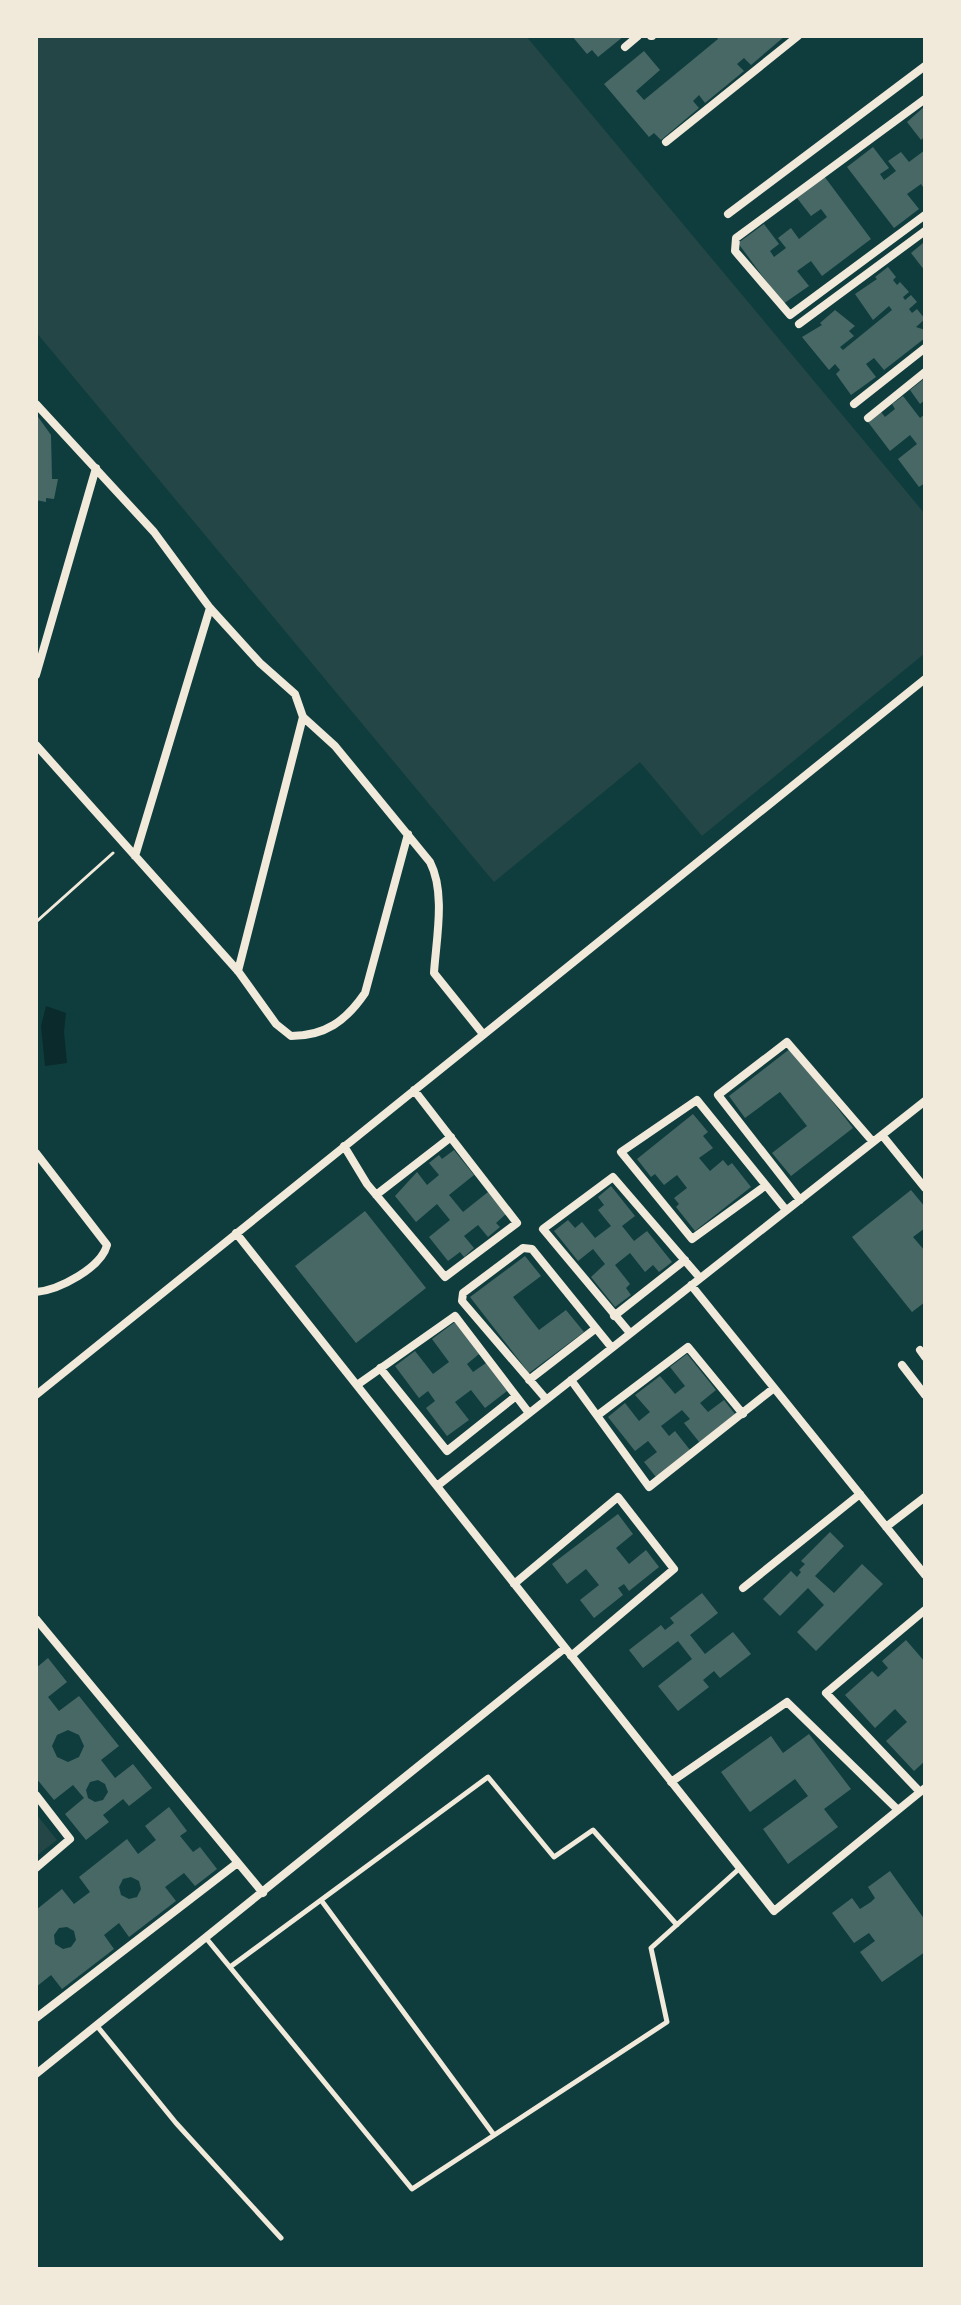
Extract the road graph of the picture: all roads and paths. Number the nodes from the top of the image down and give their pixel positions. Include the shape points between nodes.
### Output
1 (638, 36) edge
2 (798, 36) edge
3 (625, 47) dead end
4 (925, 66) edge
5 (925, 99) edge
6 (666, 142) dead end
7 (728, 214) dead end
8 (925, 215) edge
9 (925, 231) edge
10 (799, 324) dead end
11 (925, 348) edge
12 (925, 372) edge
13 (36, 404) edge
14 (854, 404) dead end
15 (868, 418) dead end
16 (96, 468) junction
17 (210, 608) junction
18 (36, 675) edge
19 (925, 679) edge
20 (303, 717) junction
21 (36, 745) edge
22 (408, 834) junction
23 (124, 843) junction
24 (135, 856) junction
25 (36, 922) edge
26 (238, 971) junction
27 (483, 1034) junction
28 (414, 1090) junction
29 (925, 1101) edge
30 (882, 1135) junction
31 (451, 1137) junction
32 (873, 1142) junction
33 (344, 1146) junction
34 (36, 1153) edge
35 (765, 1186) junction
36 (925, 1188) edge
37 (376, 1195) junction
38 (800, 1200) junction
39 (786, 1210) junction
40 (236, 1233) junction
41 (685, 1260) junction
42 (700, 1278) junction
43 (691, 1285) junction
44 (36, 1292) edge
45 (614, 1316) junction
46 (595, 1329) junction
47 (630, 1333) junction
48 (612, 1348) junction
49 (902, 1365) dead end
50 (380, 1368) junction
51 (529, 1380) junction
52 (571, 1380) junction
53 (357, 1385) junction
54 (774, 1388) junction
55 (37, 1392) edge
56 (925, 1395) edge
57 (516, 1396) junction
58 (546, 1399) junction
59 (529, 1413) junction
60 (743, 1414) junction
61 (598, 1415) junction
62 (437, 1486) junction
63 (860, 1494) junction
64 (925, 1497) edge
65 (886, 1527) junction
66 (925, 1575) edge
67 (514, 1584) junction
68 (743, 1588) dead end
69 (925, 1610) edge
70 (36, 1619) edge
71 (565, 1648) junction
72 (571, 1656) junction
73 (671, 1782) junction
74 (922, 1790) edge
75 (36, 1795) edge
76 (898, 1810) junction
77 (36, 1830) edge
78 (36, 1851) edge
79 (236, 1864) junction
80 (36, 1868) edge
81 (740, 1868) junction
82 (263, 1893) junction
83 (321, 1900) junction
84 (677, 1925) junction
85 (206, 1937) junction
86 (230, 1967) junction
87 (36, 2018) edge
88 (97, 2025) junction
89 (36, 2074) edge
90 (494, 2135) junction
91 (281, 2238) dead end

1 - 3 street
2 - 6 street
4 - 7 street
5 - 8 street via 736,238 735,251 790,315
9 - 10 street
11 - 14 street
12 - 15 street
13 - 16 street
16 - 17 street via 154,532
16 - 18 street
17 - 20 street via 295,694
17 - 24 street
19 - 27 street
20 - 22 street via 335,746
20 - 26 street
21 - 23 street
22 - 26 street via 365,993 351,1013 315,1036 291,1036 276,1024
22 - 27 street via 436,873 434,973
23 - 24 street
23 - 25 path
24 - 26 street
27 - 28 street
28 - 31 street
28 - 33 street
29 - 30 street
30 - 32 street
30 - 36 street
31 - 37 street
31 - 37 street via 517,1223 445,1277
32 - 38 street
32 - 38 street via 787,1042 718,1095
33 - 37 street
33 - 40 street
34 - 44 street via 107,1245 90,1267 48,1291
35 - 35 street via 697,1100 621,1152 692,1239
35 - 39 street
38 - 39 street
39 - 42 street
40 - 53 street
40 - 55 street
41 - 42 street
41 - 45 street
41 - 45 street via 613,1177 543,1229
42 - 43 street
43 - 47 street
43 - 54 street
45 - 47 street
46 - 48 street
46 - 51 street
46 - 51 street via 532,1249 523,1248 463,1293 462,1301
47 - 48 street
48 - 52 street
49 - 56 street
50 - 53 street
50 - 57 street via 455,1316
50 - 57 street via 447,1451
51 - 58 street
52 - 58 street
52 - 61 street
53 - 62 street
54 - 60 street
54 - 63 street
57 - 59 street
58 - 59 street
59 - 62 street
60 - 61 street via 688,1347
60 - 61 street via 649,1487
62 - 67 street
63 - 65 street
63 - 68 street
64 - 65 street
65 - 66 street
67 - 71 street
67 - 72 street via 618,1497 674,1569
69 - 74 street via 826,1693
70 - 79 street
71 - 72 street
71 - 82 street
72 - 73 street
73 - 76 street via 787,1702
73 - 81 street
74 - 76 street
75 - 80 street via 70,1839
76 - 81 street via 774,1911
77 - 78 path
79 - 82 street
79 - 87 street
81 - 84 lane
82 - 85 street
83 - 84 lane via 488,1777 554,1857 593,1830
83 - 86 lane
83 - 90 lane
84 - 90 lane via 651,1948 667,2022
85 - 86 lane
85 - 88 street
86 - 90 lane via 412,2189
88 - 89 street
88 - 91 lane via 176,2123

